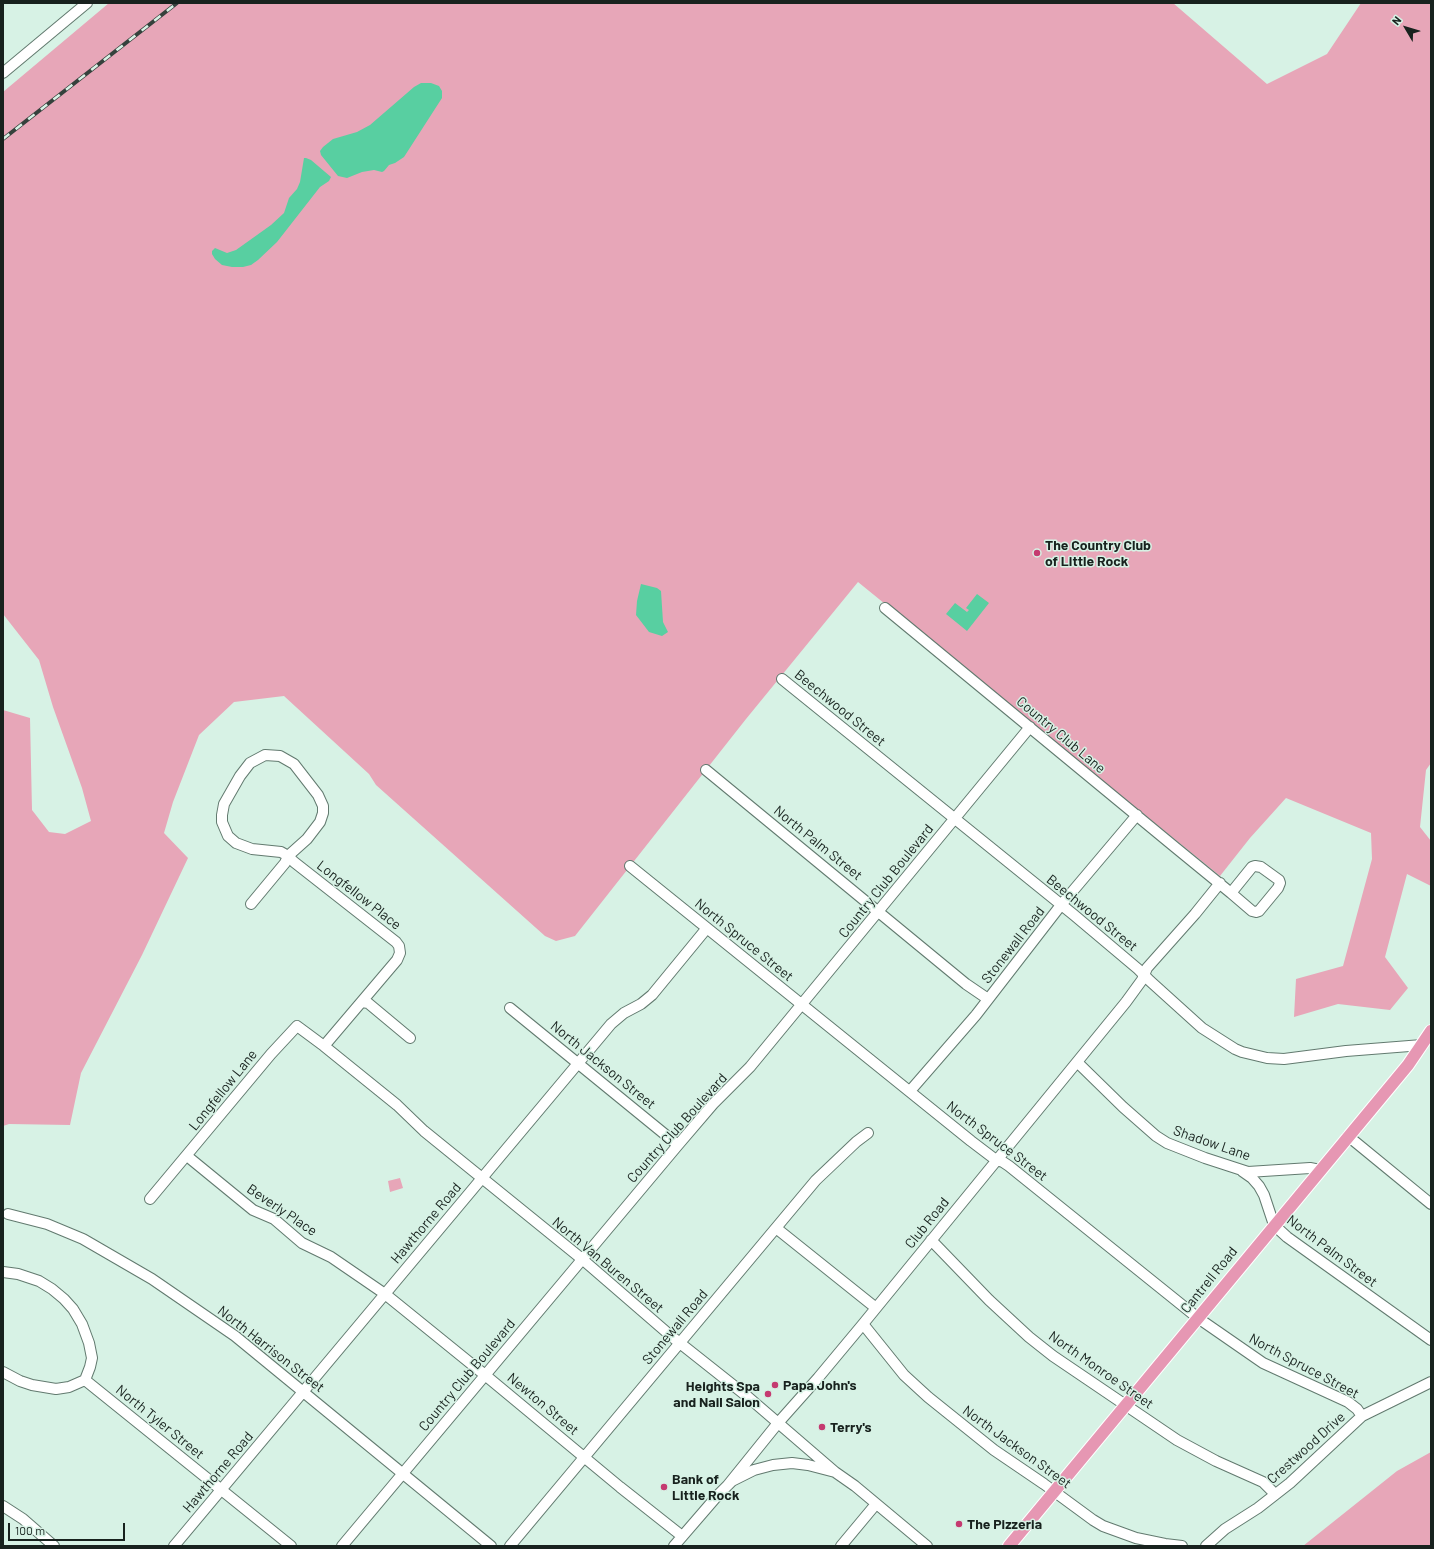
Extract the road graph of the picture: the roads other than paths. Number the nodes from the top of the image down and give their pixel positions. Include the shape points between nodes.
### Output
1 (87, 3) edge
2 (3, 73) edge
3 (885, 608) dead end
4 (782, 679) dead end
5 (1030, 727) junction
6 (706, 770) dead end
7 (1136, 815) junction
8 (955, 819) junction
9 (288, 856) junction
10 (630, 866) dead end
11 (1220, 883) junction
12 (1231, 893) junction
13 (251, 904) dead end
14 (1061, 905) junction
15 (879, 910) junction
16 (707, 928) junction
17 (1144, 975) junction
18 (988, 999) junction
19 (362, 1002) junction
20 (802, 1005) junction
21 (510, 1008) dead end
22 (1431, 1031) edge
23 (410, 1038) dead end
24 (1422, 1045) junction
25 (324, 1046) junction
26 (1077, 1062) junction
27 (578, 1063) junction
28 (910, 1091) junction
29 (868, 1133) dead end
30 (1348, 1136) junction
31 (678, 1145) junction
32 (187, 1156) junction
33 (996, 1160) junction
34 (1237, 1168) junction
35 (1320, 1170) junction
36 (482, 1179) junction
37 (150, 1199) dead end
38 (1431, 1204) edge
39 (8, 1214) dead end
40 (1274, 1225) junction
41 (776, 1228) junction
42 (931, 1240) junction
43 (582, 1259) junction
44 (3, 1272) edge
45 (385, 1294) junction
46 (876, 1308) junction
47 (1198, 1318) junction
48 (864, 1324) junction
49 (1431, 1340) edge
50 (680, 1343) junction
51 (3, 1372) edge
52 (485, 1375) junction
53 (85, 1380) junction
54 (1431, 1382) edge
55 (303, 1391) junction
56 (1124, 1405) junction
57 (1362, 1416) junction
58 (778, 1423) junction
59 (585, 1458) junction
60 (835, 1472) junction
61 (403, 1473) junction
62 (728, 1485) junction
63 (221, 1489) junction
64 (1054, 1491) junction
65 (1275, 1494) junction
66 (876, 1504) junction
67 (5, 1511) edge
68 (682, 1536) junction
69 (54, 1546) edge
70 (174, 1546) edge
71 (291, 1546) edge
72 (342, 1546) edge
73 (491, 1546) edge
74 (510, 1546) edge
75 (674, 1546) edge
76 (841, 1546) edge
77 (927, 1546) edge
78 (1008, 1546) edge
79 (1182, 1546) edge
80 (1206, 1546) edge

1 - 2 street
3 - 5 street, Country Club Lane
4 - 8 street, Beechwood Street
5 - 7 street, Country Club Lane
5 - 8 street, Country Club Boulevard
6 - 15 street, North Palm Street
7 - 11 street, Country Club Lane
7 - 14 street, Stonewall Road
8 - 14 street, Beechwood Street
8 - 15 street, Country Club Boulevard
9 - 9 street via 280,852 252,850 236,843 228,836 222,822 224,804 240,776 250,763 265,755 280,756 294,764 318,795 323,806 320,822 307,839
9 - 13 street
9 - 19 street, Longfellow Place via 399,946 397,960
10 - 16 street, North Spruce Street
11 - 12 street, Country Club Lane
11 - 17 street via 1147,968
12 - 12 street, Country Club Lane via 1255,866 1261,867 1280,883 1256,912
14 - 17 street, Beechwood Street
14 - 18 street, Stonewall Road
15 - 18 street, North Palm Street via 966,984
15 - 20 street, Country Club Boulevard
16 - 20 street, North Spruce Street
16 - 27 street, Hawthorne Road via 652,995 615,1020
17 - 24 street, Beechwood Street via 1202,1028 1242,1052 1284,1059
17 - 26 street, Club Road via 1137,988
18 - 28 street, Stonewall Road
19 - 23 street via 368,1003
19 - 25 street, Longfellow Place
20 - 28 street, North Spruce Street
20 - 31 street, Country Club Boulevard via 750,1068 713,1104
21 - 27 street, North Jackson Street
22 - 24 main road, Cantrell Road
24 - 30 main road, Cantrell Road
25 - 32 street, Longfellow Lane via 297,1026
25 - 36 street
26 - 33 street, Club Road
26 - 34 street, Shadow Lane via 1156,1136 1167,1143
27 - 31 street, North Jackson Street
27 - 36 street, Hawthorne Road
28 - 33 street, North Spruce Street
29 - 41 street, Stonewall Road via 816,1180
30 - 35 main road, Cantrell Road
30 - 38 street
31 - 43 street, Country Club Boulevard
32 - 37 street, Longfellow Lane
32 - 45 street, Beverly Place via 253,1210 280,1223 302,1243 331,1257
33 - 42 street, Club Road
33 - 47 street, North Spruce Street via 1009,1166
34 - 35 street, Shadow Lane via 1248,1172 1310,1168
34 - 40 street, North Palm Street via 1259,1186
35 - 40 main road, Cantrell Road
36 - 43 street, North Van Buren Street
36 - 45 street, Hawthorne Road
39 - 55 street, North Harrison Street via 47,1224 84,1239 132,1267 235,1336
40 - 47 main road, Cantrell Road
40 - 49 street, North Palm Street
41 - 46 street
41 - 50 street, Stonewall Road
42 - 46 street, Club Road
42 - 56 street, North Monroe Street via 1029,1337
43 - 50 street, North Van Buren Street
43 - 52 street, Country Club Boulevard
44 - 53 street via 39,1281 56,1292 73,1309 82,1324 92,1358
45 - 52 street, Newton Street
45 - 55 street, Hawthorne Road
46 - 48 street, Club Road
47 - 56 main road, Cantrell Road
47 - 57 street, North Spruce Street via 1263,1363 1348,1402
48 - 58 street, Club Road
48 - 64 street, North Jackson Street via 904,1375 928,1397 994,1450
50 - 58 street, North Van Buren Street
50 - 59 street, Stonewall Road
51 - 53 street via 20,1381 45,1388 68,1388
52 - 59 street, Newton Street
52 - 61 street, Country Club Boulevard
53 - 63 street, North Tyler Street
54 - 57 street, Crestwood Drive
55 - 61 street, North Harrison Street
55 - 63 street, Hawthorne Road
56 - 64 main road, Cantrell Road
56 - 65 street, North Monroe Street via 1187,1446 1216,1462 1263,1482
57 - 65 street, Crestwood Drive
58 - 60 street, North Van Buren Street
58 - 62 street, Club Road
59 - 68 street, Newton Street
59 - 74 street, Stonewall Road
60 - 62 street via 808,1465 779,1464 754,1470
60 - 66 street, North Van Buren Street
61 - 72 street, Country Club Boulevard
61 - 73 street, North Harrison Street
62 - 68 street
63 - 70 street, Hawthorne Road
63 - 71 street, North Tyler Street
64 - 78 main road, Cantrell Road
64 - 79 street, North Jackson Street via 1104,1526 1136,1538
65 - 80 street, Crestwood Drive via 1225,1529
66 - 76 street
66 - 77 street, North Van Buren Street
67 - 69 street via 23,1519
68 - 75 street

